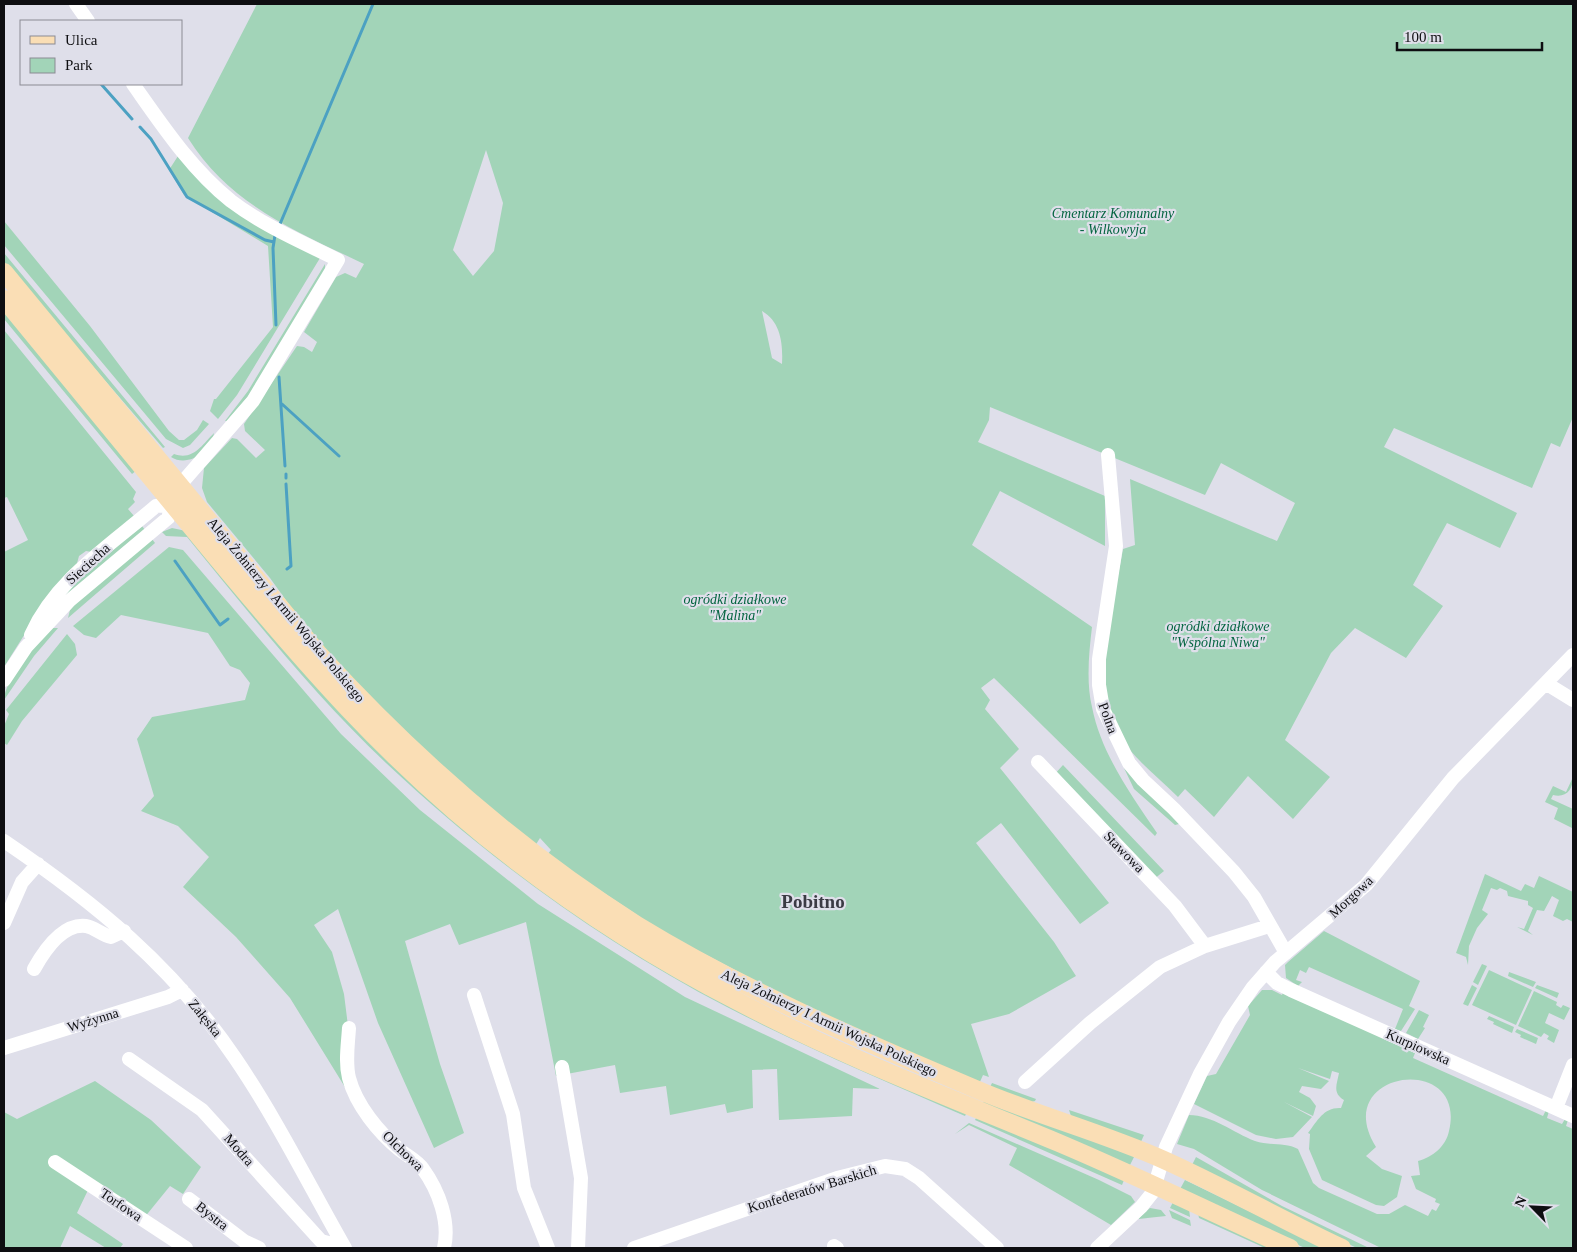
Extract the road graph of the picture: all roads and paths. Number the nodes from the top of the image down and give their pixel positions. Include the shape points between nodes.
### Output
1 (76, 4) edge
2 (87, 20) edge
3 (134, 85) edge
4 (4, 272) edge
5 (4, 299) edge
6 (1108, 455) dead end
7 (180, 485) junction
8 (172, 504) junction
9 (1573, 655) edge
10 (4, 680) edge
11 (1546, 684) junction
12 (1573, 700) edge
13 (1038, 762) dead end
14 (4, 841) edge
15 (38, 864) junction
16 (4, 923) edge
17 (1269, 926) junction
18 (124, 931) junction
19 (1204, 946) junction
20 (1286, 953) junction
21 (34, 969) dead end
22 (1266, 972) junction
23 (182, 990) junction
24 (474, 995) dead end
25 (350, 1028) dead end
26 (4, 1048) edge
27 (129, 1059) dead end
28 (1573, 1065) edge
29 (562, 1067) dead end
30 (1025, 1082) dead end
31 (1556, 1108) junction
32 (1573, 1116) edge
33 (1162, 1159) junction
34 (55, 1162) dead end
35 (1156, 1186) junction
36 (190, 1199) dead end
37 (343, 1244) edge
38 (655, 1245) edge
39 (186, 1248) edge
40 (259, 1248) edge
41 (444, 1248) edge
42 (548, 1248) edge
43 (578, 1248) edge
44 (634, 1248) edge
45 (997, 1248) edge
46 (1097, 1248) edge
47 (1290, 1248) edge
48 (1342, 1248) edge

1 - 2 street
3 - 7 street via 182,152 230,200 273,227 338,260 253,401
4 - 7 main road, Aleja Żołnierzy I Armii Wojska Polskiego
5 - 8 main road, Aleja Żołnierzy I Armii Wojska Polskiego
6 - 17 street, Polna via 1116,546 1099,659 1103,709 1129,763 1234,872 1254,897
7 - 8 street
7 - 33 main road, Aleja Żołnierzy I Armii Wojska Polskiego via 318,653 374,714 463,797 577,885 688,955 793,1009 980,1091
8 - 10 street, Sieciecha via 156,506 66,584 43,612 26,647
8 - 35 main road, Aleja Żołnierzy I Armii Wojska Polskiego via 300,658 370,734 455,812 556,892 651,954 740,1003 828,1045
9 - 11 street, Morgowa
11 - 12 street
11 - 20 street, Morgowa via 1453,778 1366,885
13 - 19 street, Stawowa via 1175,906
14 - 15 street, Załęska
15 - 16 street via 22,882
15 - 18 street, Załęska
17 - 19 street
17 - 20 street, Polna
18 - 21 street via 111,937 89,927 73,928 47,947
18 - 23 street, Załęska
19 - 30 street via 1157,970 1091,1022
20 - 22 street, Morgowa
22 - 31 street, Kurpiowska via 1291,990
22 - 33 street, Morgowa via 1241,1003 1212,1052
23 - 26 street, Wyżynna
23 - 37 street, Załęska via 243,1069
24 - 42 street via 513,1114 524,1188
25 - 41 street, Olchowa via 347,1055 350,1080 367,1113 382,1132 423,1168 445,1214 447,1232
27 - 37 street, Modra via 202,1110 321,1241
28 - 31 street
29 - 43 street via 581,1178
31 - 32 street, Kurpiowska
33 - 35 street
33 - 48 main road, Aleja Żołnierzy I Armii Wojska Polskiego
34 - 39 street, Torfowa
35 - 46 street via 1142,1207
35 - 47 main road, Aleja Żołnierzy I Armii Wojska Polskiego
36 - 40 street, Bystra via 244,1241
38 - 44 street, Konfederatów Barskich
38 - 45 street, Konfederatów Barskich via 837,1178 891,1166 914,1175

